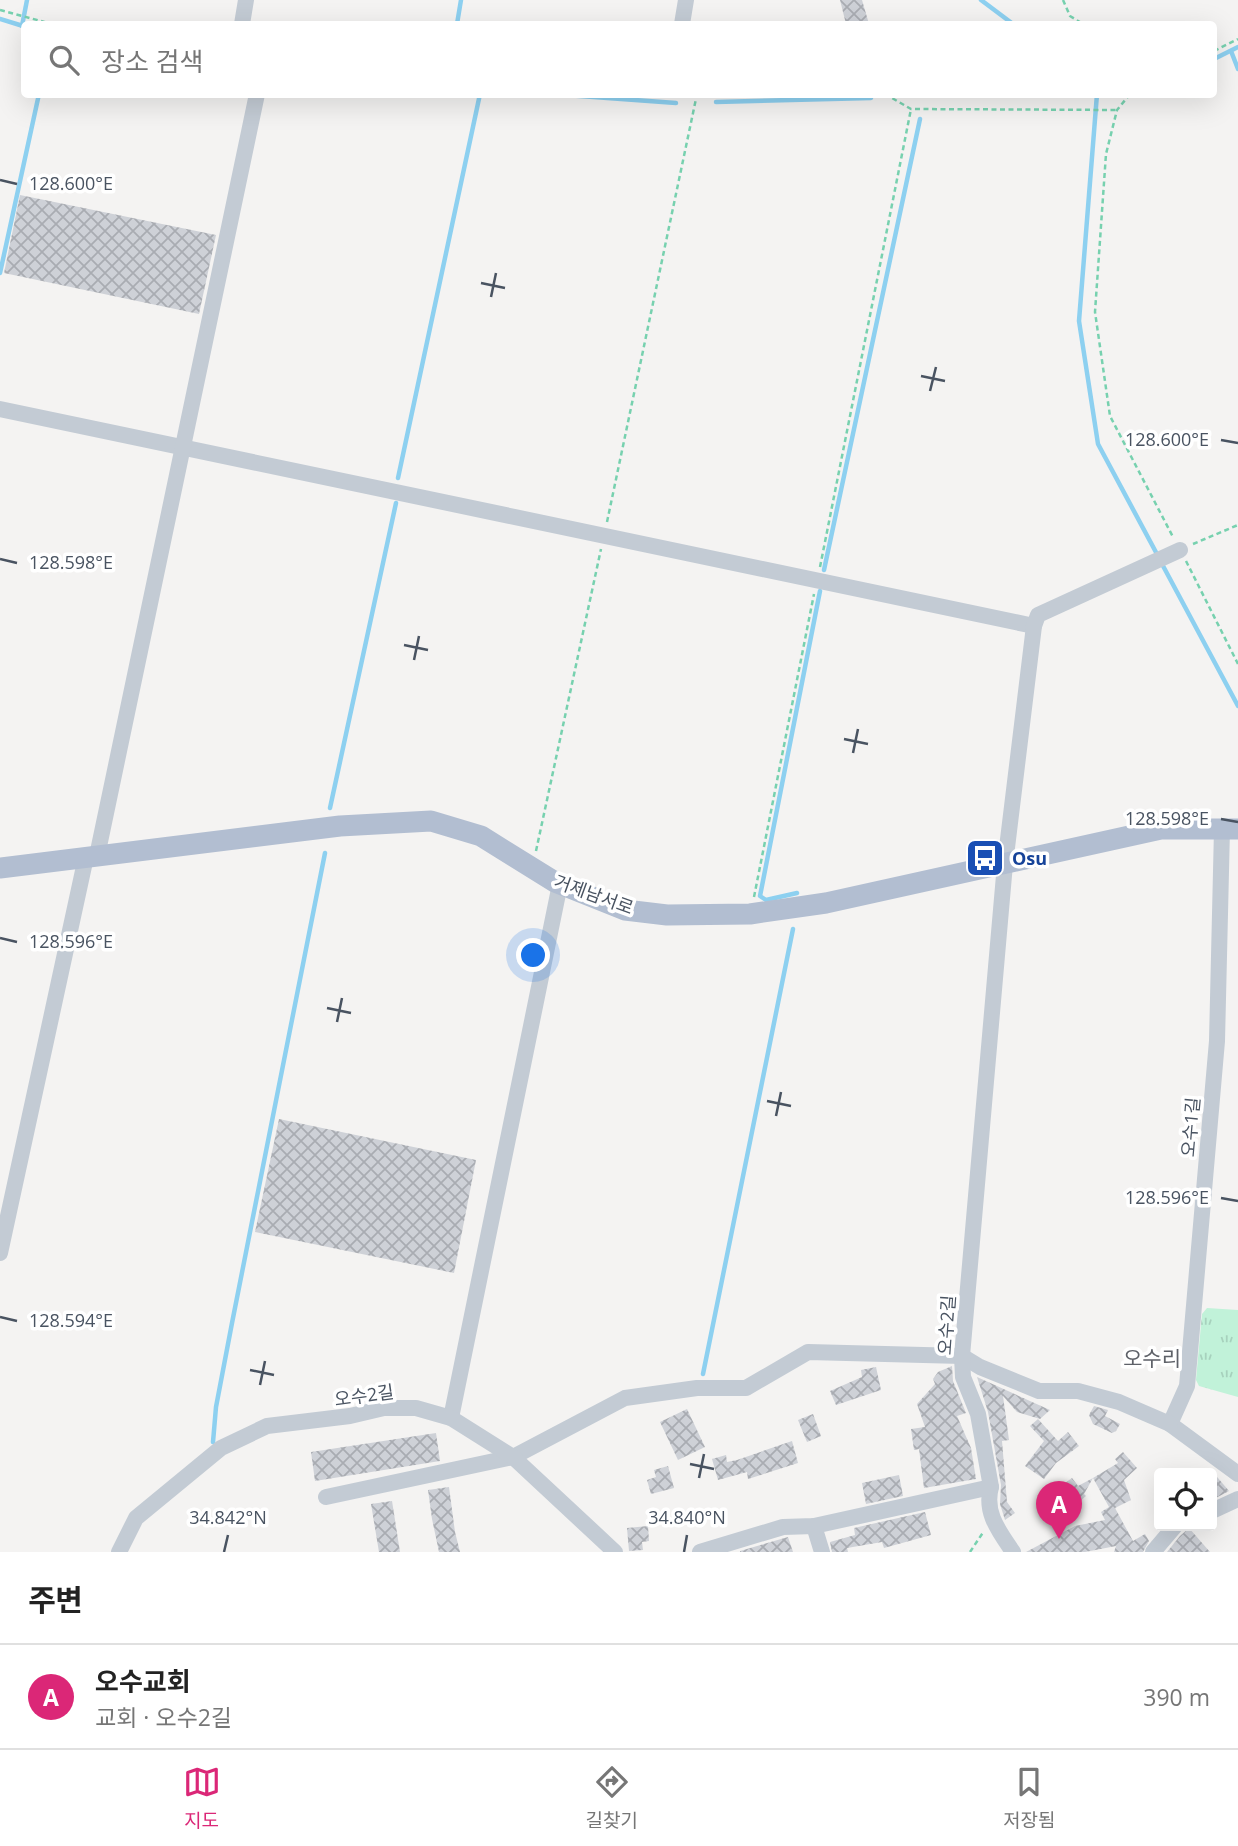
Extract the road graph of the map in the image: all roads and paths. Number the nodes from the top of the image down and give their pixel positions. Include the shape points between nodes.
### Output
1 (246, 0) edge
2 (686, 0) edge
3 (1063, 0) edge
4 (0, 10) edge
5 (41, 21) edge
6 (242, 21) edge
7 (682, 21) edge
8 (1078, 21) edge
9 (1238, 39) edge
10 (1217, 49) edge
11 (256, 98) edge
12 (696, 98) edge
13 (892, 98) edge
14 (1127, 98) edge
15 (911, 110) junction
16 (1117, 110) junction
17 (0, 409) edge
18 (181, 448) junction
19 (1238, 525) edge
20 (604, 536) junction
21 (1180, 550) junction
22 (817, 580) junction
23 (1034, 626) junction
24 (1238, 664) edge
25 (1230, 829) edge
26 (92, 856) junction
27 (1004, 864) junction
28 (0, 867) edge
29 (532, 868) junction
30 (560, 884) junction
31 (750, 914) junction
32 (0, 1253) edge
33 (962, 1356) junction
34 (451, 1419) junction
35 (1170, 1424) junction
36 (513, 1457) junction
37 (1238, 1474) edge
38 (991, 1487) junction
39 (326, 1497) dead end
40 (1238, 1499) edge
41 (1217, 1509) edge
42 (992, 1520) junction
43 (814, 1526) junction
44 (1171, 1531) edge
45 (736, 1546) edge
46 (119, 1552) edge
47 (615, 1552) edge
48 (700, 1552) edge
49 (822, 1552) edge
50 (970, 1552) edge
51 (1013, 1552) edge
52 (1153, 1552) edge

1 - 6 street
2 - 7 street
3 - 8 path via 1070,16
4 - 5 path
9 - 10 path
11 - 18 street
12 - 20 path
13 - 15 path
14 - 16 path
15 - 16 path
15 - 22 path
16 - 21 path via 1106,154 1095,312 1104,377 1110,416
17 - 18 street
18 - 20 street
18 - 26 street
19 - 21 path
20 - 22 street
20 - 29 path
21 - 23 street via 1038,615
21 - 24 path
22 - 23 street
22 - 31 path
23 - 27 street, 오수2길
25 - 27 main road, 거제남서로 via 1161,829
25 - 35 street, 오수1길 via 1187,1386
26 - 28 main road, 거제남서로
26 - 29 main road, 거제남서로 via 340,826 431,821 481,836
26 - 32 street
27 - 31 main road, 거제남서로 via 826,903
27 - 33 street, 오수2길
29 - 30 main road, 거제남서로
30 - 31 main road, 거제남서로 via 625,910 667,915
30 - 34 street
33 - 35 street via 1039,1391 1078,1391
33 - 36 street via 808,1352 746,1388 697,1388 625,1398
33 - 38 street, 오수2길 via 963,1377 978,1414
34 - 36 street, 오수2길
34 - 46 street, 오수2길 via 416,1408 384,1408 267,1426 221,1448 136,1518
35 - 37 street
36 - 39 street
36 - 47 street, 오수2길
38 - 42 street, 오수2길 via 987,1500
38 - 43 street
40 - 41 street
42 - 50 path
42 - 51 street
43 - 45 street via 783,1527
43 - 49 street
44 - 52 street
45 - 48 street

